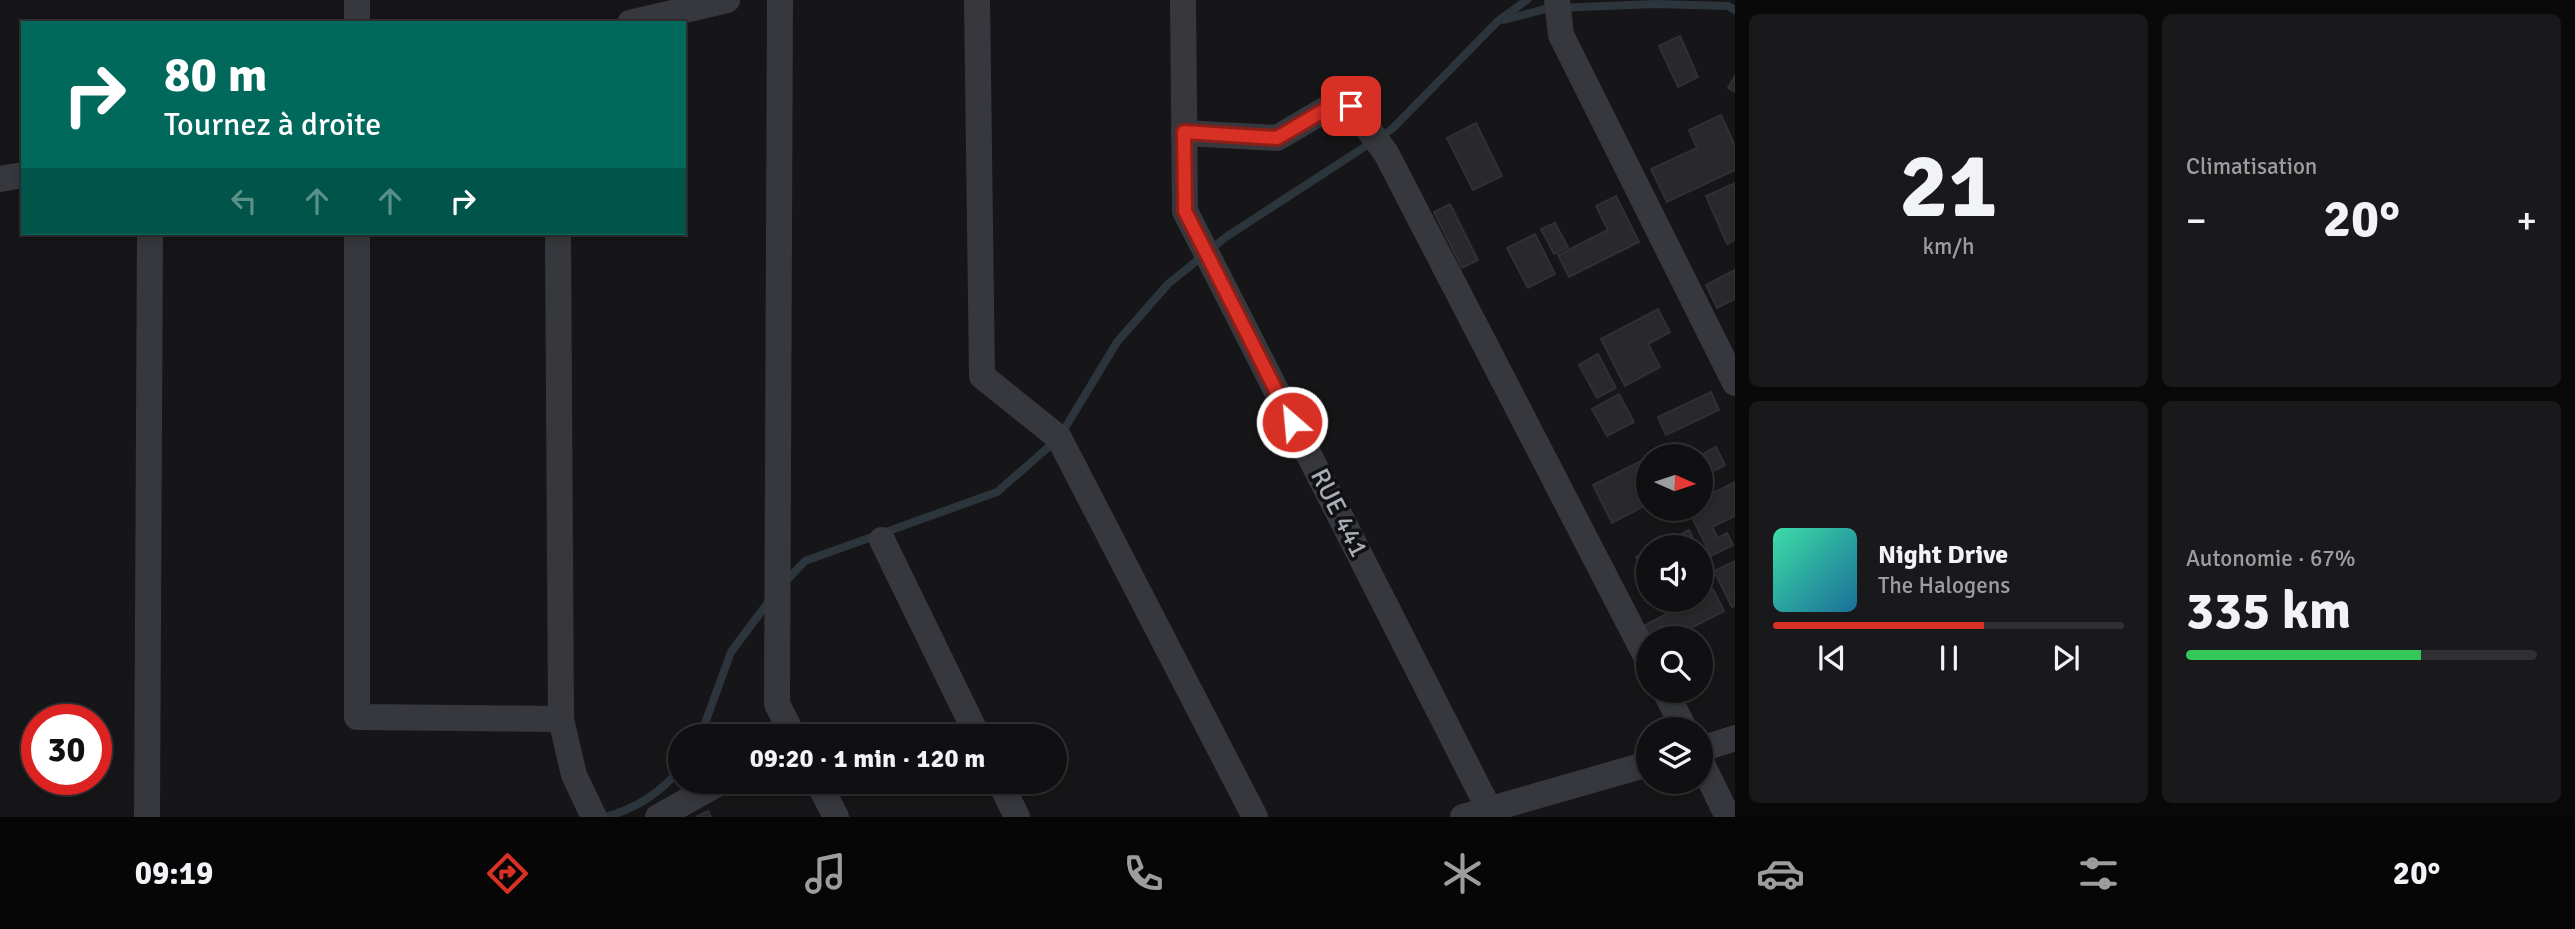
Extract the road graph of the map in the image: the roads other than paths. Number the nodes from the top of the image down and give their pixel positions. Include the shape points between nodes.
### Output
1 (357, 0) edge
2 (727, 0) edge
3 (780, 0) edge
4 (977, 0) edge
5 (1183, 0) edge
6 (1557, 0) edge
7 (357, 21) edge
8 (638, 21) edge
9 (1184, 132) junction
10 (21, 175) edge
11 (0, 179) edge
12 (150, 235) edge
13 (357, 235) edge
14 (558, 235) edge
15 (1735, 383) edge
16 (883, 540) dead end
17 (1636, 637) edge
18 (561, 719) junction
19 (787, 724) edge
20 (972, 724) edge
21 (1735, 738) edge
22 (1713, 745) edge
23 (1636, 768) edge
24 (1713, 786) edge
25 (699, 794) edge
26 (824, 794) edge
27 (1006, 794) edge
28 (1491, 813) edge
29 (147, 817) edge
30 (594, 817) edge
31 (657, 817) edge
32 (836, 817) edge
33 (1017, 817) edge
34 (1255, 817) edge
35 (1463, 817) edge
36 (1728, 817) edge

1 - 7 street
2 - 8 street
3 - 19 street via 777,704
4 - 34 street via 982,376 1059,438
5 - 9 street, RUE 441
6 - 15 street via 1561,36
9 - 17 street via 1277,138 1333,105 1351,106 1385,153
9 - 28 street, RUE 441 via 1185,211
10 - 11 street
12 - 29 street
13 - 18 street via 358,717
14 - 18 street
16 - 20 street
18 - 30 street via 574,775
21 - 22 street
23 - 28 street
24 - 36 street
25 - 31 street
26 - 32 street
27 - 33 street
28 - 35 street

